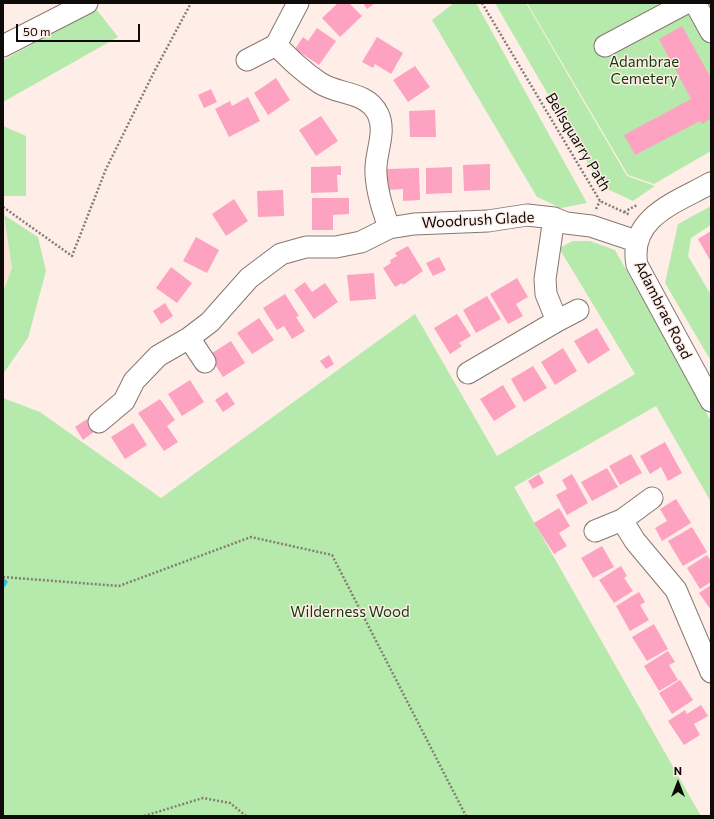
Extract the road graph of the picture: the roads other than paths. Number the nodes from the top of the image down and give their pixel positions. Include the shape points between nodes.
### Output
1 (87, 3) edge
2 (686, 3) edge
3 (695, 3) edge
4 (294, 10) edge
5 (711, 32) edge
6 (276, 45) junction
7 (3, 46) edge
8 (605, 46) dead end
9 (247, 60) dead end
10 (711, 183) edge
11 (554, 218) junction
12 (389, 228) junction
13 (636, 241) junction
14 (578, 310) dead end
15 (557, 321) junction
16 (189, 338) junction
17 (205, 362) dead end
18 (468, 374) dead end
19 (711, 400) edge
20 (99, 422) dead end
21 (652, 498) dead end
22 (622, 520) junction
23 (595, 531) dead end
24 (711, 672) edge

1 - 7 street
2 - 8 street
3 - 5 street
4 - 6 street
6 - 9 street
6 - 12 street via 298,68 322,84 364,99 377,113 381,135 376,160 378,195
10 - 13 street, Adambrae Road via 659,212 646,223
11 - 12 street, Woodrush Glade via 527,215 488,221 414,224
11 - 13 street, Woodrush Glade via 566,223 590,226
11 - 15 street via 545,279 546,294
12 - 16 street, Woodrush Glade via 361,242 336,247 306,247 281,254 250,278 210,322
13 - 19 street, Adambrae Road via 634,252 637,264
14 - 15 street
15 - 18 street
16 - 17 street
16 - 20 street, Woodrush Glade via 158,356 134,381 124,401
21 - 22 street
22 - 23 street
22 - 24 street via 635,542 676,590

